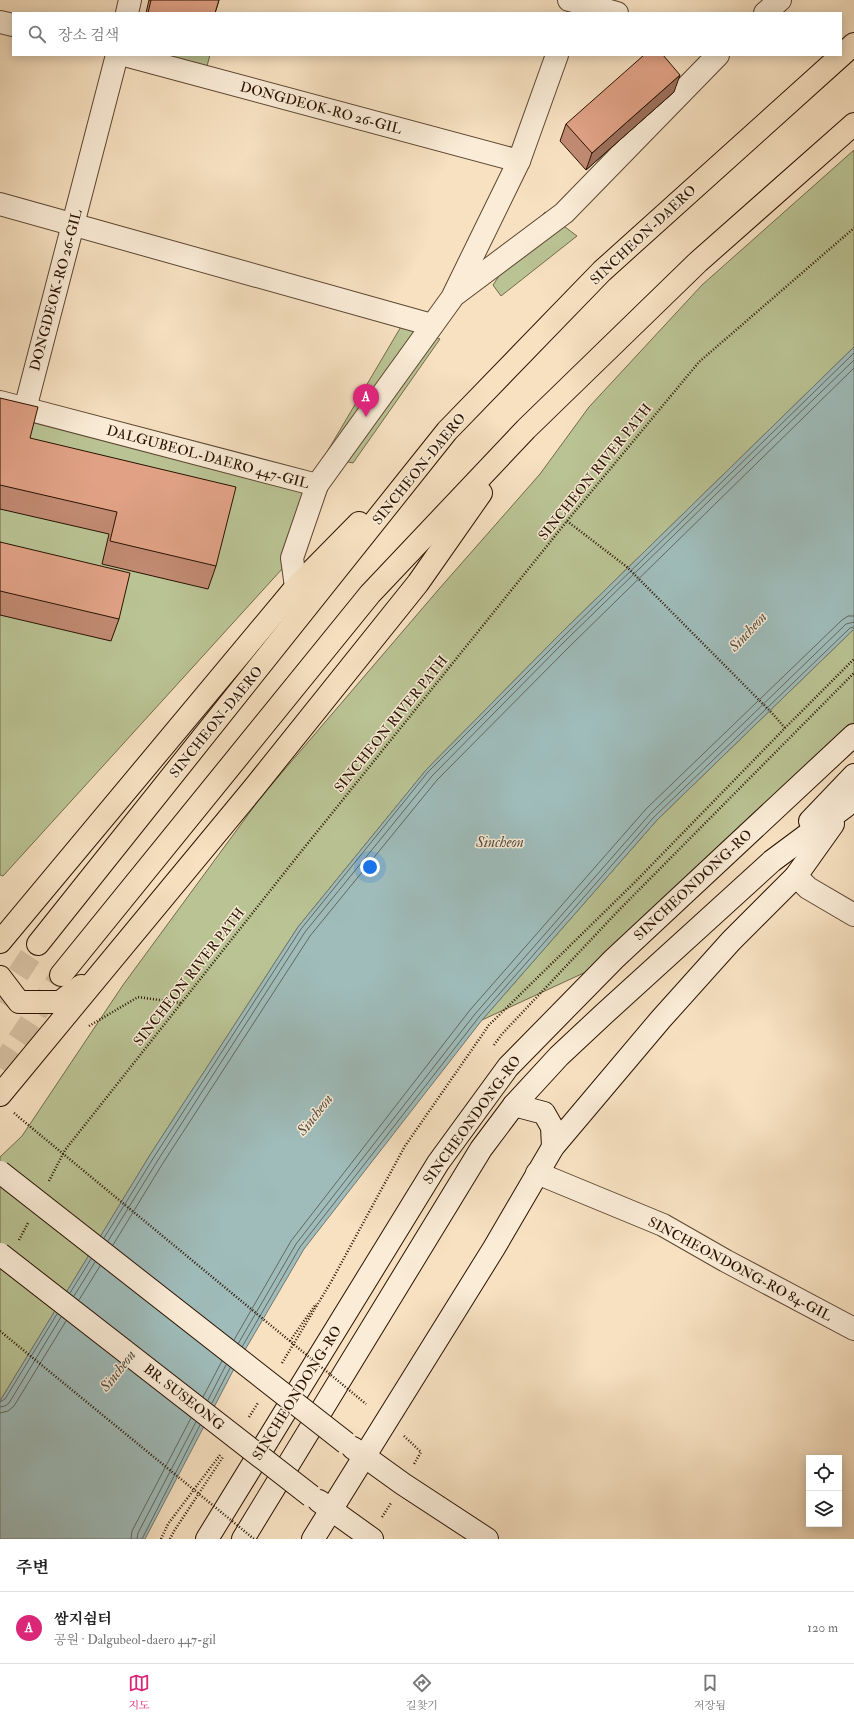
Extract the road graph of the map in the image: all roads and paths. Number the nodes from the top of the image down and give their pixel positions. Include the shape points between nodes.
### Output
1 (130, 0) edge
2 (780, 0) edge
3 (574, 4) edge
4 (127, 12) edge
5 (611, 12) edge
6 (766, 12) edge
7 (0, 22) edge
8 (12, 25) edge
9 (854, 44) edge
10 (842, 55) edge
11 (117, 56) edge
12 (128, 56) edge
13 (557, 56) edge
14 (717, 56) edge
15 (841, 56) edge
16 (854, 124) edge
17 (519, 161) junction
18 (0, 204) edge
19 (73, 224) junction
20 (854, 228) edge
21 (452, 298) junction
22 (432, 325) junction
23 (0, 402) edge
24 (25, 409) junction
25 (526, 429) junction
26 (447, 431) junction
27 (317, 485) junction
28 (567, 521) junction
29 (296, 588) junction
30 (854, 659) edge
31 (854, 735) edge
32 (854, 774) edge
33 (849, 804) edge
34 (772, 861) junction
35 (796, 876) junction
36 (854, 914) edge
37 (0, 943) edge
38 (38, 944) tunnel mouth
39 (102, 971) junction
40 (61, 975) tunnel mouth
41 (0, 977) edge
42 (182, 1003) junction
43 (88, 1027) dead end
44 (0, 1095) edge
45 (514, 1105) junction
46 (21, 1119) dead end
47 (553, 1148) junction
48 (0, 1172) edge
49 (537, 1173) junction
50 (47, 1185) dead end
51 (29, 1221) dead end
52 (18, 1242) dead end
53 (0, 1254) edge
54 (331, 1282) dead end
55 (854, 1330) edge
56 (0, 1331) edge
57 (290, 1341) junction
58 (366, 1404) dead end
59 (365, 1457) junction
60 (330, 1509) junction
61 (207, 1539) edge
62 (243, 1539) edge
63 (254, 1539) edge
64 (313, 1539) edge
65 (372, 1539) edge
66 (487, 1539) edge

1 - 4 main road
2 - 6 main road
3 - 5 main road
7 - 8 main road
9 - 10 highway, SINCHEON-DAERO
11 - 19 main road, DONGDEOK-RO 26-GIL
12 - 17 main road, DONGDEOK-RO 26-GIL
13 - 17 main road, DALGUBEOL-DAERO 447-GIL
14 - 21 main road via 564,213
15 - 26 highway, SINCHEON-DAERO via 602,271
16 - 25 highway via 698,262
17 - 21 main road, DALGUBEOL-DAERO 447-GIL
18 - 19 main road
19 - 22 main road
19 - 24 main road, DONGDEOK-RO 26-GIL
20 - 28 path, SINCHEON RIVER PATH via 699,362
21 - 22 main road, DALGUBEOL-DAERO 447-GIL
22 - 27 main road, DALGUBEOL-DAERO 447-GIL
23 - 24 main road, DALGUBEOL-DAERO 447-GIL
24 - 27 main road, DALGUBEOL-DAERO 447-GIL
25 - 39 highway via 418,583 253,789
25 - 40 highway via 370,594
26 - 29 highway
26 - 38 highway, SINCHEON-DAERO
27 - 29 main road via 292,558
28 - 30 path via 627,567 785,728
28 - 42 path, SINCHEON RIVER PATH
29 - 37 highway
31 - 61 main road, SINCHEONDONG-RO via 614,959 508,1067 438,1163
32 - 34 main road
33 - 34 main road, SINCHEONDONG-RO
33 - 35 main road
34 - 45 main road, SINCHEONDONG-RO via 559,1056
35 - 36 main road via 808,888
35 - 47 main road via 731,941 666,1013
39 - 41 highway via 60,1002 19,1002
39 - 44 highway
42 - 43 path via 138,997
42 - 50 path, SINCHEON RIVER PATH via 65,1150
45 - 47 main road via 544,1113 552,1127
45 - 62 main road, SINCHEONDONG-RO via 482,1150
46 - 57 path, bridge
47 - 49 main road
48 - 59 main road, bridge
49 - 55 main road, SINCHEONDONG-RO 84-GIL via 663,1225
49 - 59 main road via 494,1248
51 - 52 path
53 - 60 main road, BR. SUSEONG, bridge
54 - 57 path
56 - 63 path, bridge
57 - 58 path, bridge
59 - 60 main road
59 - 66 main road
60 - 64 main road
60 - 65 main road, BR. SUSEONG

